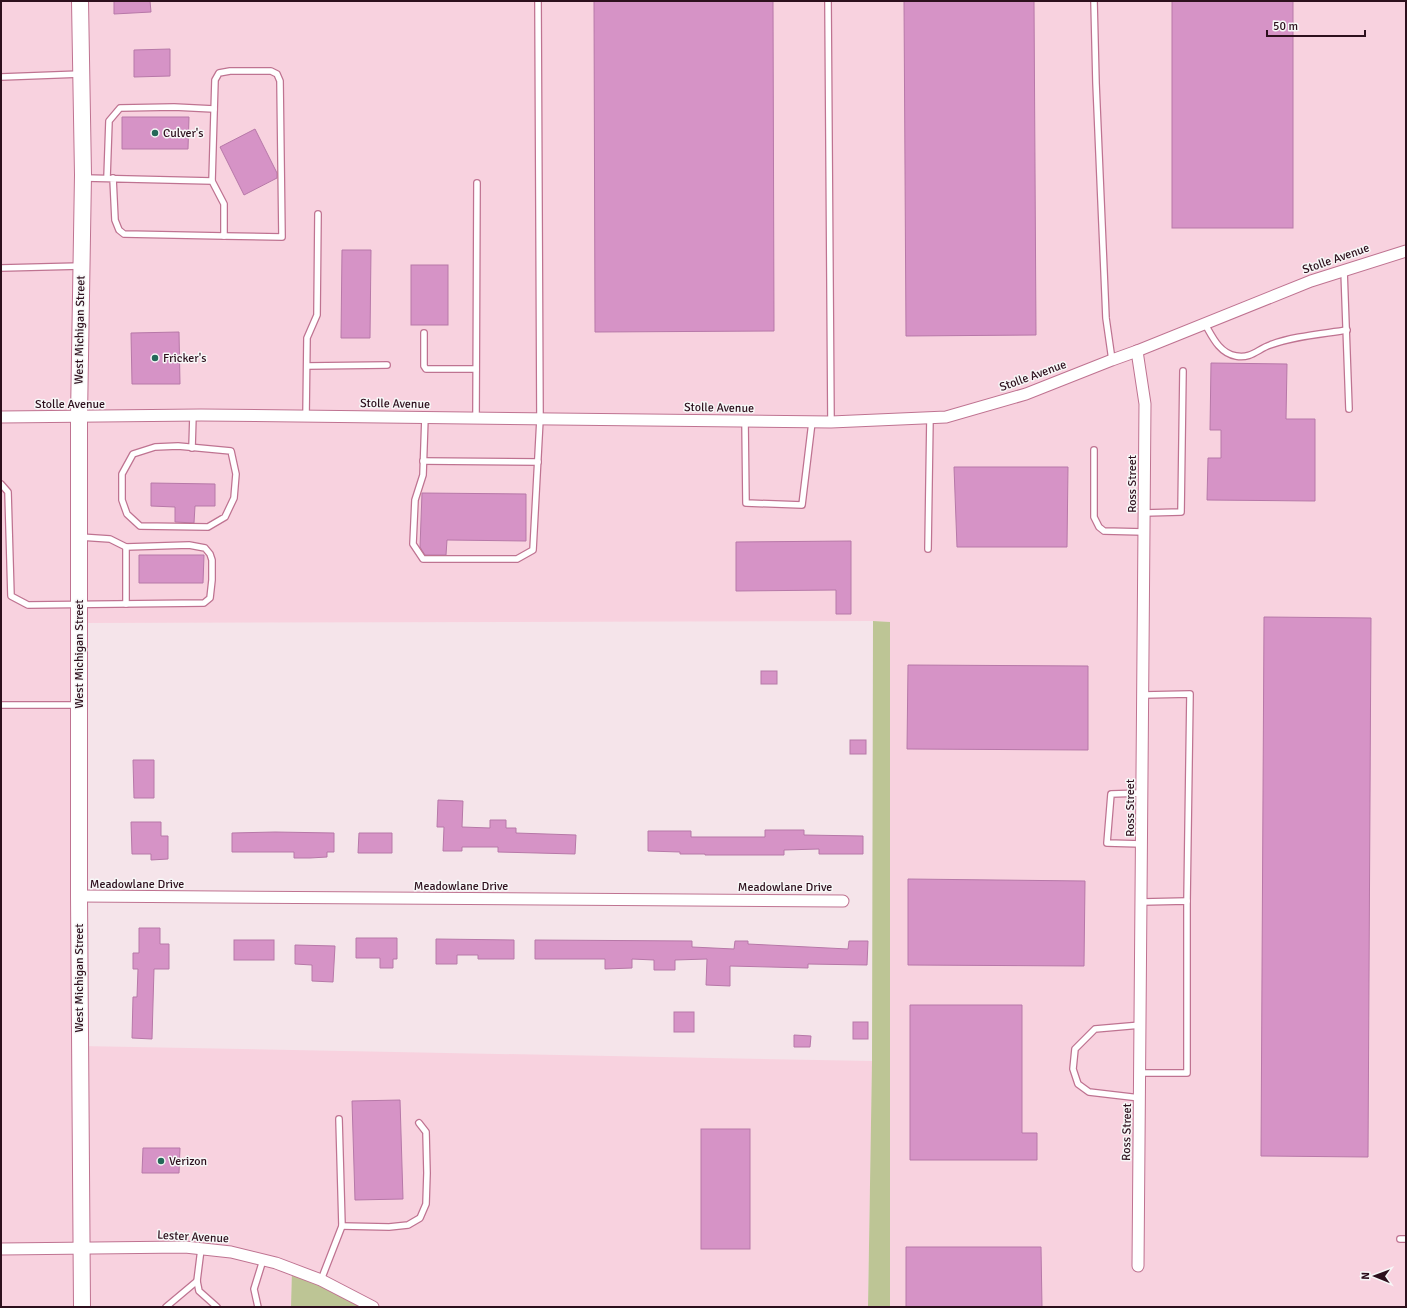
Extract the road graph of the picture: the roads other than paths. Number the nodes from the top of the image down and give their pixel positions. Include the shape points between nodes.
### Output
1 (80, 1) edge
2 (538, 1) edge
3 (828, 1) edge
4 (1094, 1) edge
5 (81, 74) junction
6 (1, 77) edge
7 (214, 109) junction
8 (83, 178) junction
9 (110, 178) junction
10 (212, 181) junction
11 (477, 183) dead end
12 (318, 214) dead end
13 (224, 236) junction
14 (1406, 250) edge
15 (81, 266) junction
16 (1, 268) edge
17 (1344, 270) junction
18 (1205, 324) junction
19 (1347, 330) junction
20 (424, 333) dead end
21 (1137, 351) junction
22 (1112, 360) junction
23 (387, 365) dead end
24 (307, 366) junction
25 (476, 369) junction
26 (1183, 371) dead end
27 (1350, 409) dead end
28 (193, 415) junction
29 (306, 416) junction
30 (1, 417) edge
31 (79, 417) junction
32 (930, 417) junction
33 (424, 418) junction
34 (476, 418) junction
35 (540, 419) junction
36 (745, 421) junction
37 (812, 422) junction
38 (831, 422) junction
39 (192, 448) junction
40 (1094, 450) dead end
41 (423, 461) junction
42 (538, 462) junction
43 (1, 484) edge
44 (1144, 512) junction
45 (1144, 532) junction
46 (79, 537) junction
47 (126, 547) junction
48 (928, 549) dead end
49 (126, 604) junction
50 (80, 605) junction
51 (1143, 695) junction
52 (1, 705) edge
53 (79, 705) junction
54 (1142, 793) junction
55 (1142, 844) junction
56 (78, 896) junction
57 (843, 901) dead end
58 (1187, 901) junction
59 (1142, 902) junction
60 (1141, 1026) junction
61 (1141, 1073) junction
62 (1140, 1098) junction
63 (339, 1119) dead end
64 (419, 1123) dead end
65 (342, 1226) junction
66 (81, 1248) junction
67 (1, 1249) edge
68 (201, 1249) junction
69 (263, 1260) junction
70 (1138, 1266) dead end
71 (321, 1280) junction
72 (197, 1281) junction
73 (82, 1307) edge
74 (166, 1307) edge
75 (217, 1307) edge
76 (258, 1307) edge
77 (373, 1307) edge

1 - 5 main road, West Michigan Street
2 - 35 lane
3 - 38 lane
4 - 22 lane via 1106,310
5 - 6 lane
5 - 8 main road, West Michigan Street
7 - 9 lane via 120,108 109,121
7 - 10 lane
7 - 13 lane via 215,80 219,73 271,71 277,74 280,81 282,237
8 - 9 lane
8 - 15 main road, West Michigan Street
9 - 10 lane
9 - 13 lane via 115,220 119,230 124,234
10 - 13 lane via 224,204
11 - 25 lane
12 - 24 lane via 317,315 308,338
14 - 17 street, Stolle Avenue
15 - 16 lane
15 - 31 main road, West Michigan Street
17 - 18 street, Stolle Avenue via 1311,280
17 - 19 lane
18 - 19 lane via 1218,345 1235,356 1245,356 1269,345 1292,339
18 - 21 street, Stolle Avenue
19 - 27 lane
20 - 25 lane via 426,369
21 - 22 street, Stolle Avenue
21 - 44 street, Ross Street via 1145,404
22 - 32 street, Stolle Avenue via 1026,394 946,417
23 - 24 lane
24 - 29 lane
25 - 34 lane
26 - 44 lane via 1181,512
28 - 29 street, Stolle Avenue
28 - 31 street, Stolle Avenue
28 - 39 lane
29 - 33 street, Stolle Avenue
30 - 31 street, Stolle Avenue
31 - 46 main road, West Michigan Street
32 - 38 street, Stolle Avenue
32 - 48 lane
33 - 34 street, Stolle Avenue
33 - 41 lane
34 - 35 street, Stolle Avenue
35 - 36 street, Stolle Avenue
35 - 42 lane
36 - 37 street, Stolle Avenue
36 - 37 lane via 746,503 802,505
37 - 38 street, Stolle Avenue
39 - 39 lane via 155,447 133,454 122,474 122,500 127,514 140,526 208,527 225,517 234,498 236,474 231,451
40 - 45 lane via 1094,517 1099,527 1104,530
41 - 42 lane
41 - 42 lane via 423,475 415,500 413,544 423,559 517,559 533,550
43 - 50 lane via 8,492 11,596 28,605
44 - 45 street, Ross Street
45 - 51 street, Ross Street
46 - 47 lane via 110,538
46 - 50 main road, West Michigan Street
47 - 49 lane
47 - 49 lane via 189,545 205,548 212,560 212,580 210,598 204,603
49 - 50 lane
50 - 53 main road, West Michigan Street
51 - 54 street, Ross Street
51 - 58 lane via 1190,694
52 - 53 lane
53 - 56 main road, West Michigan Street
54 - 55 street, Ross Street
54 - 55 lane via 1111,794 1107,843
55 - 59 street, Ross Street
56 - 57 street, Meadowlane Drive
56 - 66 main road, West Michigan Street
58 - 59 lane
58 - 61 lane via 1187,1073
59 - 60 street, Ross Street
60 - 61 street, Ross Street
60 - 62 lane via 1095,1028 1075,1048 1073,1069 1078,1084 1089,1092
61 - 62 street, Ross Street
62 - 70 street, Ross Street
63 - 65 lane
64 - 65 lane via 426,1132 427,1173 426,1204 420,1218 408,1225 389,1227
65 - 71 lane
66 - 67 street, Lester Avenue
66 - 68 street, Lester Avenue
66 - 73 main road, West Michigan Street
68 - 69 street, Lester Avenue via 232,1252
68 - 72 lane
69 - 71 street, Lester Avenue
69 - 76 lane via 254,1289
71 - 77 street, Lester Avenue
72 - 74 lane
72 - 75 lane via 199,1291

